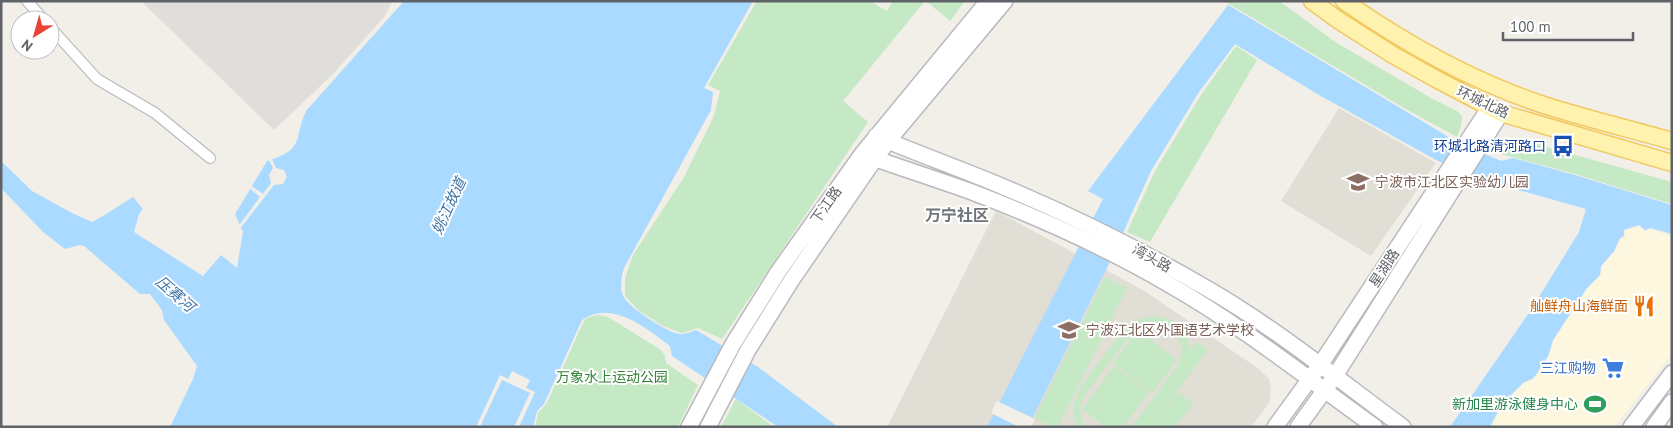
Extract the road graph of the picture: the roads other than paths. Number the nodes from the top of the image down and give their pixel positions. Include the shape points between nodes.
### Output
1 (988, 1) edge
2 (1006, 1) edge
3 (1312, 1) edge
4 (1344, 1) edge
5 (60, 38) edge
6 (919, 94) junction
7 (1496, 110) junction
8 (882, 139) junction
9 (1672, 140) edge
10 (868, 156) junction
11 (210, 158) dead end
12 (1672, 163) edge
13 (1082, 231) junction
14 (1320, 365) junction
15 (1672, 373) edge
16 (1335, 376) junction
17 (1310, 380) junction
18 (1324, 391) junction
19 (1672, 402) edge
20 (690, 427) edge
21 (708, 427) edge
22 (1275, 427) edge
23 (1298, 427) edge
24 (1375, 427) edge
25 (1403, 427) edge
26 (1631, 427) edge
27 (1654, 427) edge

1 - 6 main road, 下江路
2 - 6 main road, 下江路
3 - 7 main road, 环城北路 via 1392,55
4 - 9 main road, 环城北路 via 1400,37 1488,83 1546,106
5 - 11 street via 96,79 155,113
6 - 8 main road, 下江路
7 - 12 main road, 环城北路
7 - 14 main road, 星湖路
7 - 16 main road, 星湖路
8 - 10 main road, 下江路
8 - 13 main road, 湾头路 via 998,185
10 - 13 main road, 湾头路 via 973,192 1041,220
10 - 20 main road, 下江路 via 778,272 733,344
10 - 21 main road, 下江路 via 744,356
13 - 14 main road, 湾头路 via 1125,243 1211,291
13 - 17 main road, 湾头路 via 1117,256 1227,320
14 - 16 main road, 湾头路
14 - 17 main road, 星湖路
15 - 26 main road
16 - 18 main road, 星湖路
16 - 25 main road, 湾头路
17 - 18 main road, 湾头路
17 - 22 main road, 星湖路
18 - 23 main road, 星湖路
18 - 24 main road, 湾头路
19 - 27 main road

